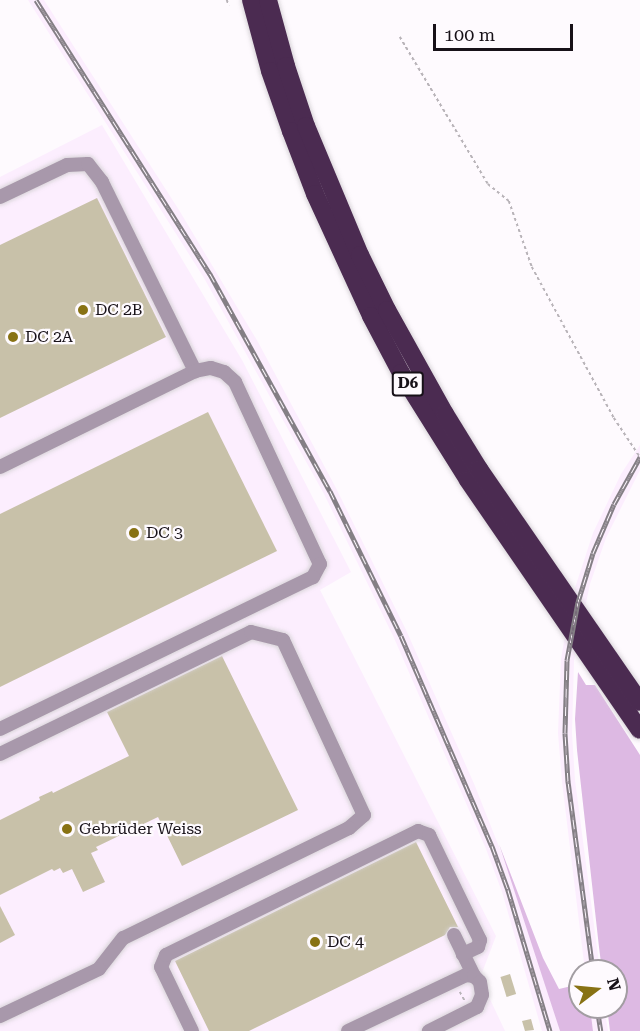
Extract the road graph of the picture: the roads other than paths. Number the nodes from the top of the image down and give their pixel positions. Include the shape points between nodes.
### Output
1 (251, 0) edge
2 (268, 0) edge
3 (0, 197) edge
4 (195, 371) junction
5 (0, 467) edge
6 (640, 702) edge
7 (0, 729) edge
8 (640, 730) edge
9 (0, 754) edge
10 (454, 935) dead end
11 (463, 954) junction
12 (474, 976) junction
13 (0, 1016) edge
14 (192, 1031) edge
15 (348, 1031) edge
16 (429, 1031) edge

1 - 8 highway, D6 via 270,70 315,194 371,316 412,392 468,480
2 - 6 highway, D6 via 306,126 387,310 474,460
3 - 4 lane via 67,165 87,164 102,182
4 - 5 lane
4 - 7 lane via 211,368 224,372 235,382 316,552 318,572 313,578
9 - 13 lane via 251,632 283,640 364,816 349,828 123,938 99,969
10 - 11 lane
11 - 12 lane
11 - 14 lane via 478,947 480,939 429,835 418,831 166,955 161,967
12 - 15 lane via 466,975
12 - 16 lane via 480,982 482,995 477,1007

